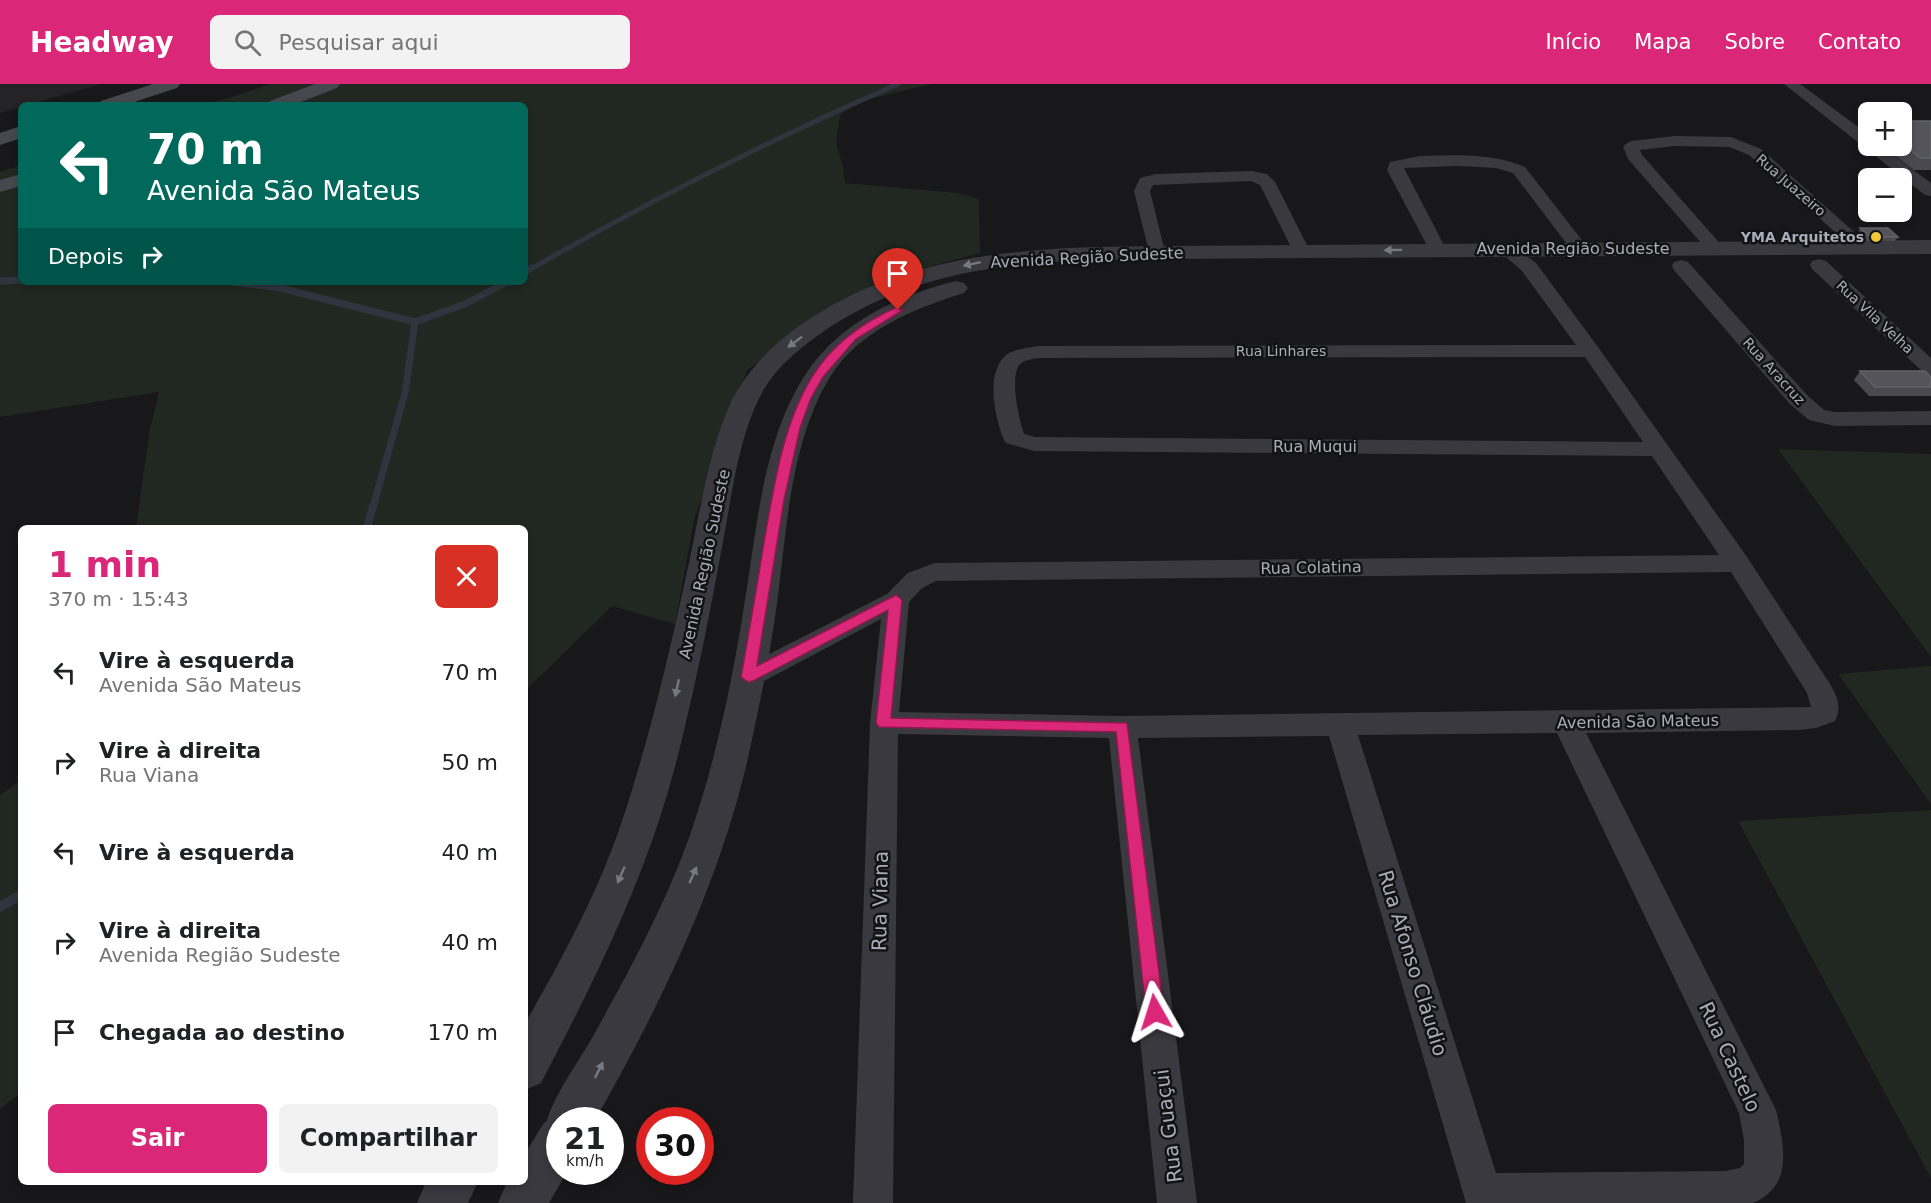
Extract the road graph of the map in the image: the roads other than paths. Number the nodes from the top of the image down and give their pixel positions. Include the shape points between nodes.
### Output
1 (171, 84) edge
2 (331, 84) edge
3 (1791, 84) edge
4 (116, 102) edge
5 (284, 102) edge
6 (1858, 129) edge
7 (18, 133) edge
8 (0, 139) edge
9 (1886, 156) edge
10 (0, 178) edge
11 (18, 178) edge
12 (18, 179) edge
13 (0, 186) edge
14 (1931, 191) edge
15 (1862, 247) junction
16 (1931, 247) edge
17 (1579, 248) junction
18 (1715, 248) junction
19 (1437, 249) junction
20 (1506, 249) junction
21 (1301, 251) junction
22 (1155, 252) junction
23 (1276, 259) junction
24 (1931, 265) edge
25 (1681, 266) junction
26 (1819, 266) junction
27 (1529, 267) junction
28 (1591, 351) junction
29 (1931, 369) edge
30 (1005, 398) joint
31 (1931, 418) edge
32 (1657, 449) junction
33 (1738, 563) junction
34 (896, 600) junction
35 (748, 677) junction
36 (884, 723) junction
37 (1340, 723) junction
38 (1567, 723) junction
39 (1122, 727) junction
40 (528, 1062) edge
41 (578, 1107) edge
42 (546, 1163) edge
43 (452, 1185) edge
44 (1484, 1198) edge
45 (441, 1203) edge
46 (522, 1203) edge
47 (873, 1203) edge
48 (1177, 1203) edge

1 - 4 main road
2 - 5 main road
3 - 6 street
7 - 8 main road
9 - 14 street
10 - 11 main road
12 - 13 main road
15 - 16 street, Avenida Região Sudeste
15 - 18 street, Avenida Região Sudeste
15 - 18 street, Rua Juazeiro via 1747,148 1731,142 1676,141 1631,146 1634,156
17 - 18 street, Avenida Região Sudeste
17 - 19 street via 1515,167 1492,162 1410,162 1394,167
17 - 20 street, Avenida Região Sudeste
19 - 20 street, Avenida Região Sudeste
19 -> 21 street, Avenida Região Sudeste
20 - 27 street, Avenida São Mateus
21 - 22 street via 1265,180 1251,176 1156,179 1143,186
21 - 23 street, Avenida Região Sudeste
22 - 23 street, Avenida Região Sudeste
22 -> 40 street, Avenida Região Sudeste via 1021,257 931,273 859,300 790,345 767,367 751,389 722,475 675,695 628,858 572,980
23 - 27 street, Avenida Região Sudeste
23 - 35 street, Avenida Região Sudeste via 1023,273 985,280 917,301 853,337 818,376 795,428 778,500
24 - 26 street, Avenida Região Sudeste
25 - 26 street, Avenida Região Sudeste
25 - 27 street, Avenida Região Sudeste
25 - 31 street, Rua Aracruz via 1798,399 1817,415 1834,420
26 - 29 street, Rua Vila Velha
27 - 28 street, Avenida São Mateus
28 - 30 street, Rua Linhares via 1038,352 1010,363 1006,369
28 - 32 street, Avenida São Mateus
30 - 32 street, Rua Muqui via 1014,438 1034,444
32 - 33 street, Avenida São Mateus
33 - 34 street, Rua Colatina via 960,570 919,576
33 - 38 street, Avenida São Mateus via 1820,691 1825,713 1799,719
34 - 35 street, Rua Colatina
34 - 36 street, Rua Viana
41 -> 35 street, Avenida Região Sudeste via 657,956 701,857 724,783
36 - 39 street, Avenida São Mateus
36 - 47 street, Rua Viana
37 - 38 street, Avenida São Mateus
37 - 39 street, Avenida São Mateus
37 - 44 street, Rua Afonso Cláudio
38 - 44 street, Rua Castelo via 1757,1110 1764,1161 1760,1175 1750,1185 1725,1191
39 - 48 street, Rua Guaçui
42 - 46 street
43 - 45 street

